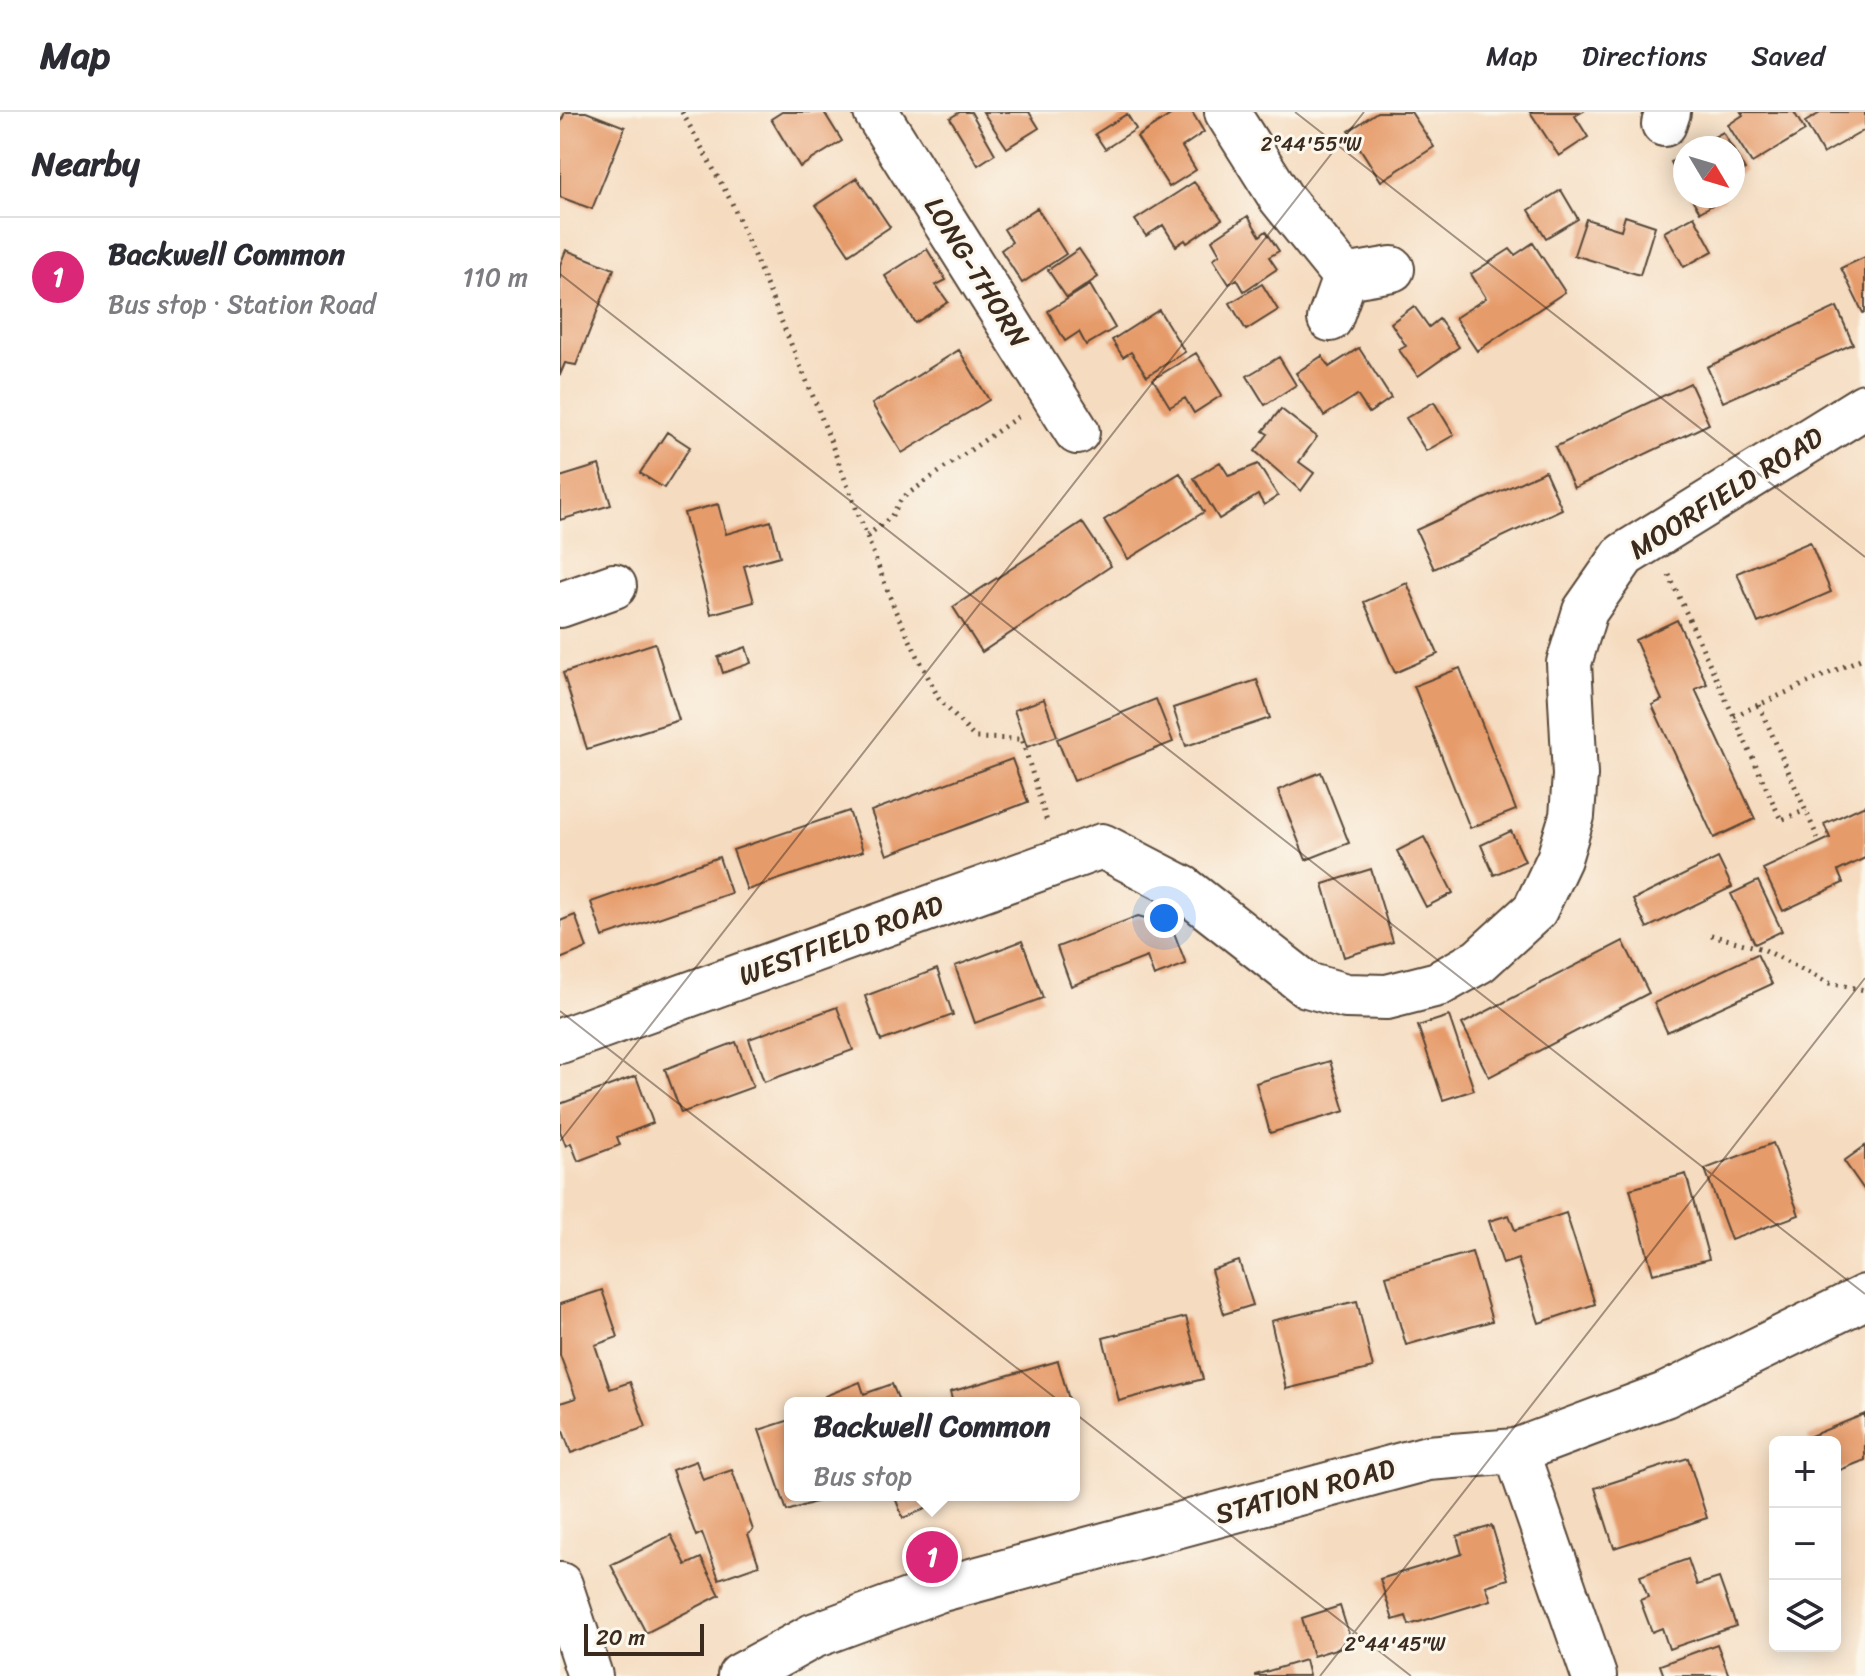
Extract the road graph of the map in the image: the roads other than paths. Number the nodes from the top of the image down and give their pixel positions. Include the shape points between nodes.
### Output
1 (876, 112) edge
2 (1227, 112) edge
3 (1392, 269) dead end
4 (1345, 277) junction
5 (1330, 319) dead end
6 (1865, 406) edge
7 (1077, 432) dead end
8 (614, 586) dead end
9 (560, 605) edge
10 (1121, 856) joint
11 (560, 1041) edge
12 (1865, 1297) edge
13 (1516, 1451) junction
14 (560, 1585) edge
15 (590, 1676) edge
16 (740, 1676) edge
17 (1594, 1676) edge

1 - 7 street, LONG-THORN
2 - 4 street via 1281,198
3 - 4 street
4 - 5 street
6 - 10 street, MOORFIELD ROAD via 1624,555 1585,611 1569,663 1575,775 1572,816 1559,859 1535,910 1479,961 1438,984 1387,997 1346,996 1307,985 1183,888
8 - 9 street
10 - 11 street, WESTFIELD ROAD via 1102,846
12 - 13 street, STATION ROAD via 1665,1395
13 - 16 street, STATION ROAD via 1428,1458 938,1590 813,1636
13 - 17 street
14 - 15 street

